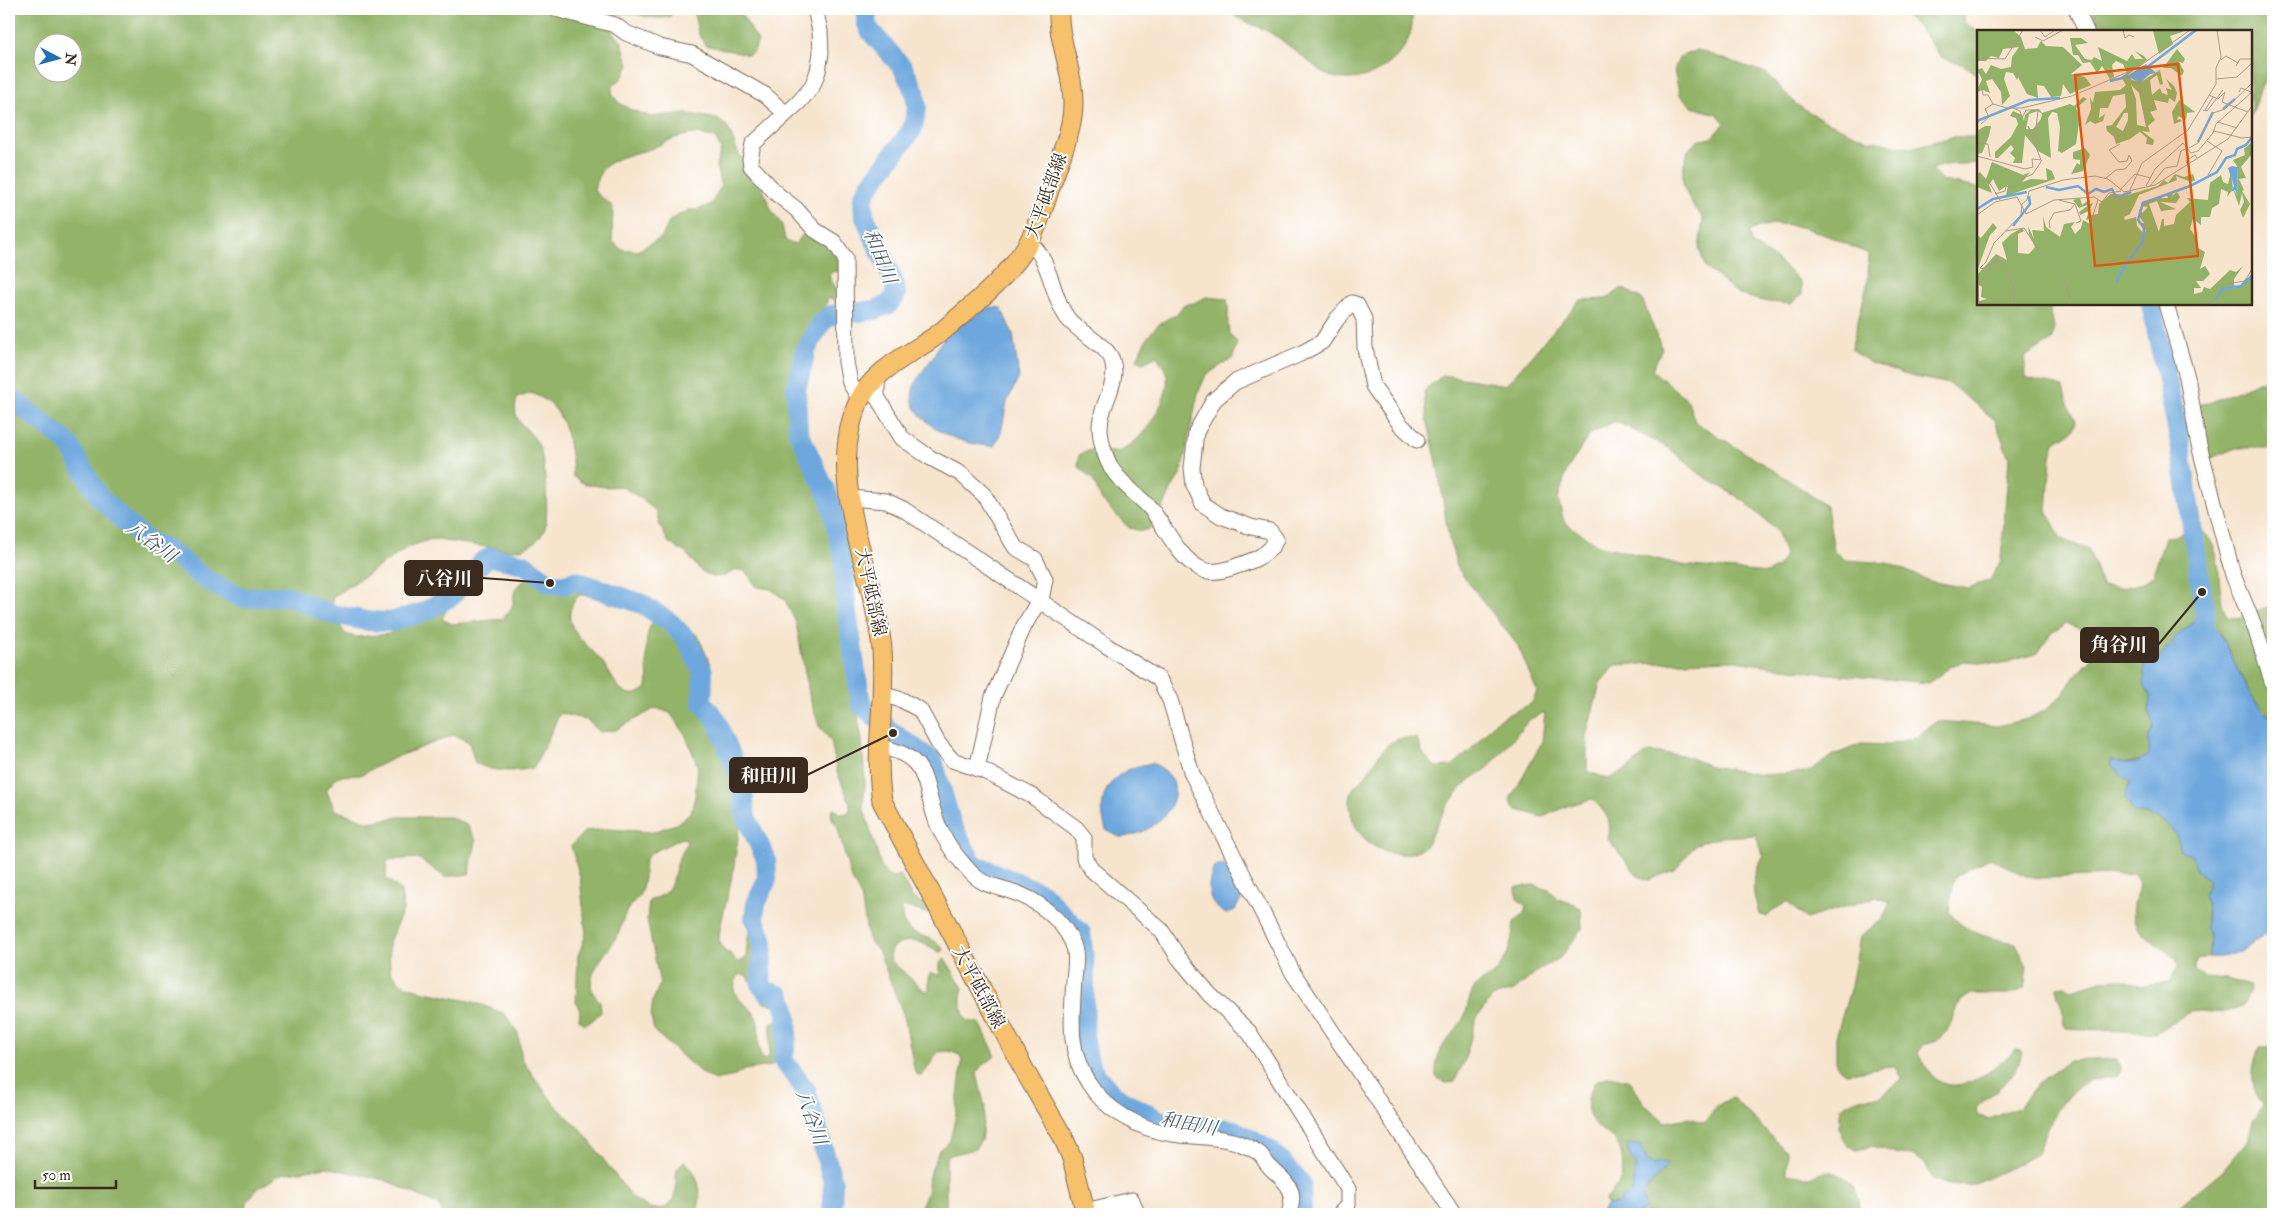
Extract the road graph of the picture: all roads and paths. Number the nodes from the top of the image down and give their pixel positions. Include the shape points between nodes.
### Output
1 (556, 9) edge
2 (815, 9) edge
3 (1059, 9) edge
4 (2076, 9) edge
5 (2086, 30) edge
6 (786, 114) junction
7 (1030, 241) junction
8 (2166, 305) edge
9 (877, 377) junction
10 (860, 400) junction
11 (1418, 440) dead end
12 (850, 498) junction
13 (1038, 600) junction
14 (2273, 684) edge
15 (884, 695) junction
16 (881, 747) junction
17 (977, 769) junction
18 (1086, 1213) edge
19 (1137, 1214) edge
20 (1289, 1214) edge
21 (1340, 1214) edge
22 (1454, 1214) edge

1 - 6 street via 615,25 660,47 692,54 765,94
2 - 6 street via 820,31 818,71 812,87
3 - 7 main road, 大平砥部線 via 1060,29 1070,67 1073,107 1062,153
4 - 5 street
6 - 10 street via 753,144 751,166 815,230 840,249 845,258 846,362 850,384
7 - 9 main road, 大平砥部線 via 978,300 943,330
7 - 11 street via 1041,257 1066,317 1112,359 1112,387 1100,426 1105,454 1114,473 1150,508 1171,540 1201,569 1220,572 1254,560 1274,546 1276,539 1270,531 1221,516 1203,504 1194,485 1192,468 1196,432 1204,415 1214,400 1235,382 1322,342 1352,303 1357,305 1364,319 1365,348 1373,386 1400,424
8 - 14 street via 2187,377 2198,441 2233,575
9 - 10 main road, 大平砥部線
9 - 13 street via 877,397 902,438 961,474 984,495 1015,547 1035,558 1045,579
10 - 12 main road, 大平砥部線 via 848,435
12 - 13 street via 886,501 904,509
12 - 15 main road, 大平砥部線 via 879,625
13 - 17 street via 993,697
13 - 22 street via 1159,679 1170,700 1192,774 1294,973
15 - 16 main road, 大平砥部線
15 - 17 street via 920,710 938,743 952,760
16 - 18 main road, 大平砥部線 via 882,801 1026,1076 1063,1137 1072,1158
16 - 20 street via 907,755 917,764 938,826 966,868 987,885 1026,897 1064,929 1076,957 1071,1031 1073,1048 1083,1075 1098,1096 1120,1116 1157,1130 1237,1142 1260,1154 1285,1180 1291,1192
17 - 21 street via 1032,796 1076,828 1084,838 1084,858 1092,870 1161,930 1209,994 1249,1032 1348,1189 1348,1206
18 - 19 street via 1132,1200

